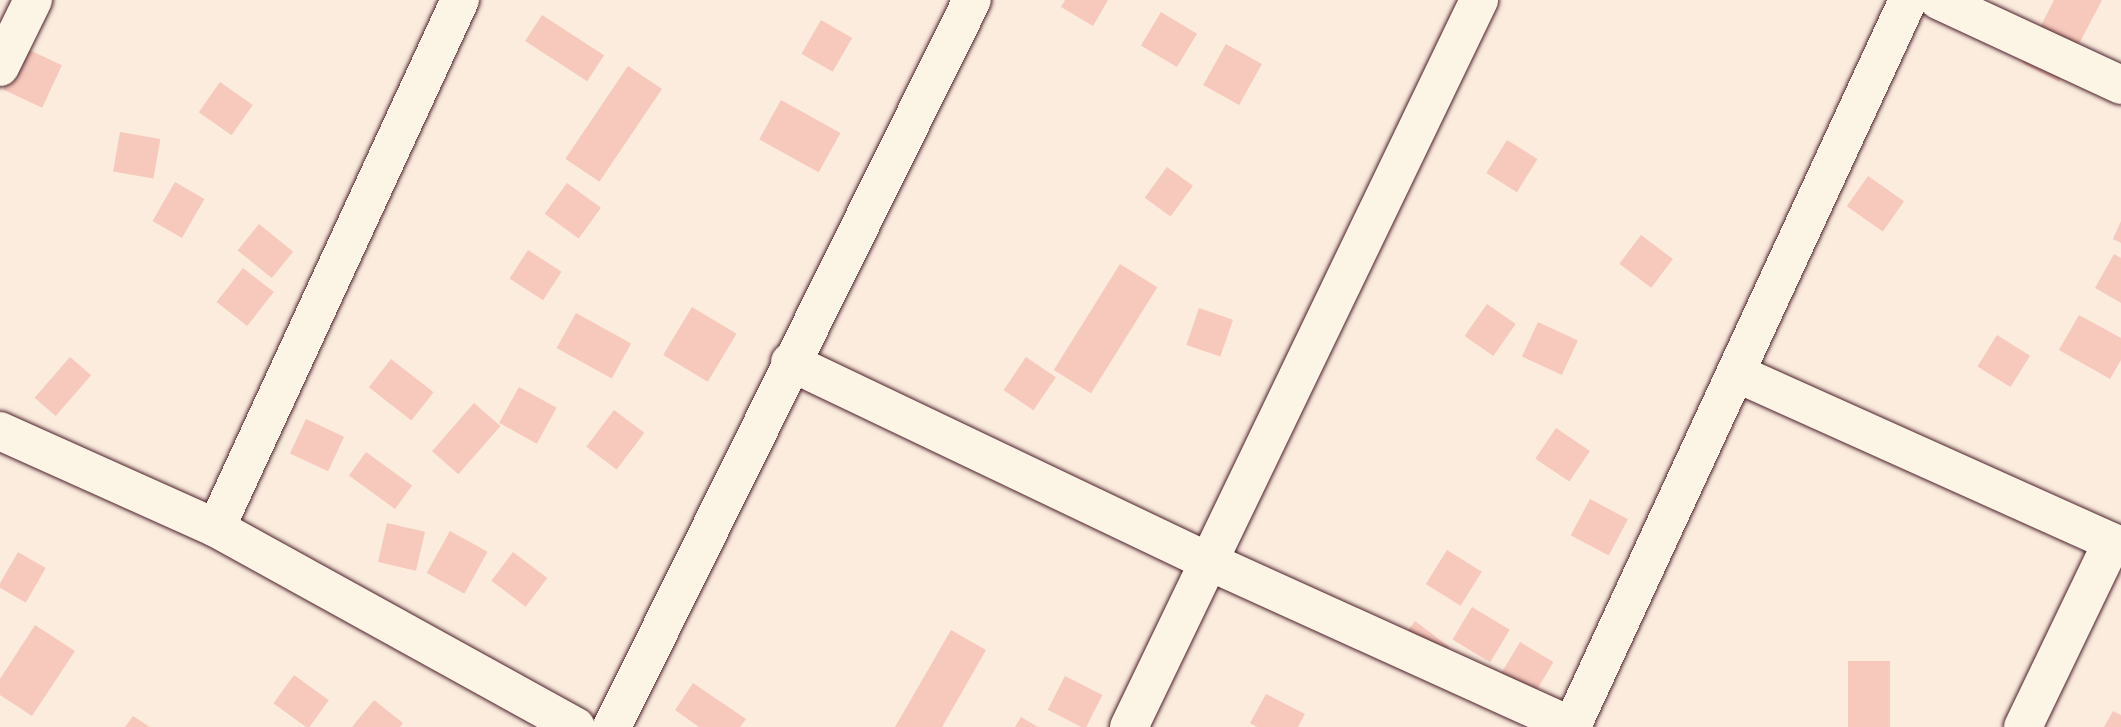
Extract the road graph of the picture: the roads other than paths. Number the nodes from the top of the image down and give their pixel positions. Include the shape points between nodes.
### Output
1 (33, 0) edge
2 (460, 0) edge
3 (972, 0) edge
4 (1479, 0) edge
5 (1908, 0) edge
6 (1938, 0) edge
7 (0, 67) edge
8 (2121, 85) edge
9 (790, 362) junction
10 (1736, 373) junction
11 (0, 431) edge
12 (216, 528) junction
13 (2117, 544) edge
14 (1210, 562) junction
15 (576, 727) edge
16 (612, 727) edge
17 (1129, 727) edge
18 (1573, 727) edge
19 (2023, 727) edge

1 - 7 street
2 - 12 street
3 - 9 street
4 - 14 street
5 - 10 street
6 - 8 street
9 - 14 street
9 - 16 street
10 - 13 street
10 - 18 street
11 - 12 street
12 - 15 street
13 - 19 street
14 - 17 street
14 - 18 street

